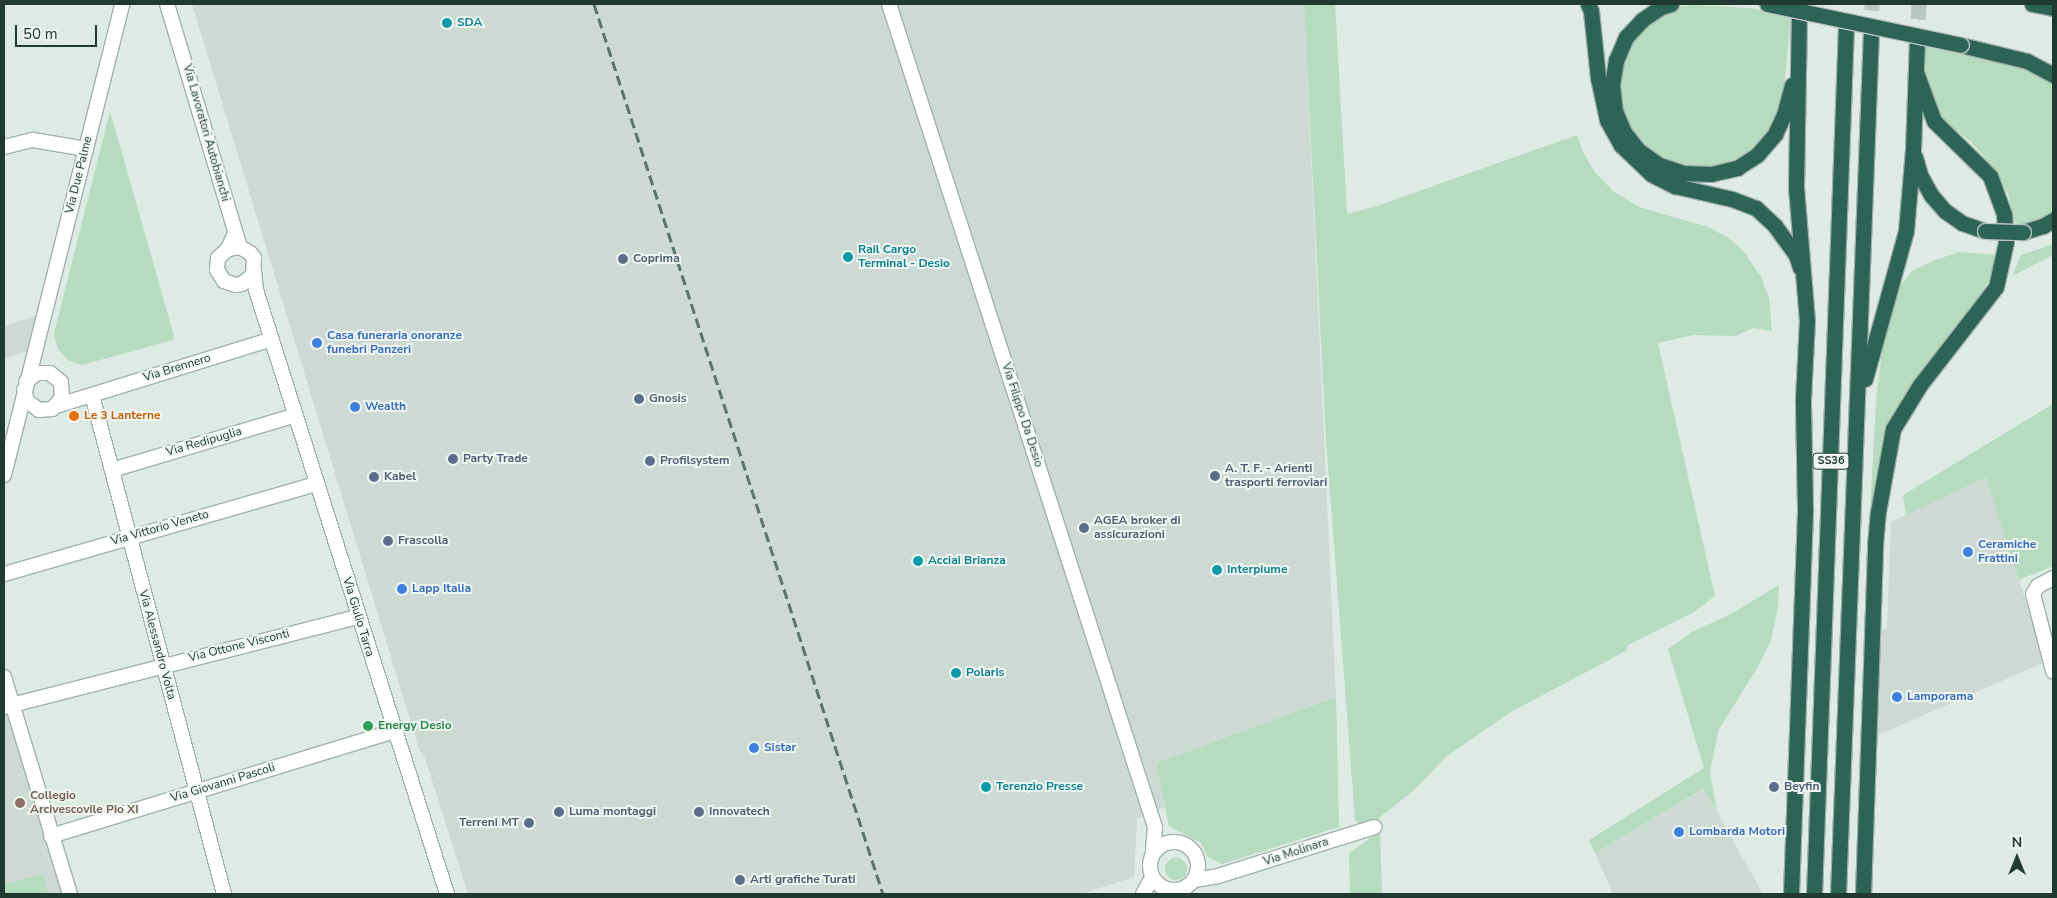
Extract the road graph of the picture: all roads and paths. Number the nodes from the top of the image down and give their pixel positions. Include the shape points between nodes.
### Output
1 (122, 4) edge
2 (167, 4) edge
3 (889, 4) edge
4 (1588, 4) edge
5 (1671, 4) edge
6 (1767, 4) edge
7 (2032, 4) edge
8 (2053, 8) edge
9 (1799, 18) dead end
10 (1846, 28) tunnel mouth
11 (1871, 33) tunnel mouth
12 (1798, 41) junction
13 (1917, 42) tunnel mouth
14 (1916, 72) junction
15 (2053, 75) edge
16 (4, 147) edge
17 (86, 149) junction
18 (1913, 150) junction
19 (2053, 220) edge
20 (234, 248) junction
21 (253, 280) junction
22 (1804, 280) junction
23 (272, 338) junction
24 (36, 346) junction
25 (44, 372) junction
26 (62, 385) junction
27 (25, 386) junction
28 (87, 396) junction
29 (1857, 405) junction
30 (56, 406) junction
31 (39, 410) junction
32 (296, 415) junction
33 (10, 425) edge
34 (112, 470) junction
35 (4, 476) edge
36 (316, 484) junction
37 (128, 537) junction
38 (4, 574) edge
39 (2053, 578) edge
40 (358, 616) junction
41 (163, 665) junction
42 (2053, 671) edge
43 (4, 677) edge
44 (8, 706) edge
45 (394, 731) junction
46 (197, 792) junction
47 (1155, 826) junction
48 (1374, 826) dead end
49 (52, 836) junction
50 (1173, 841) junction
51 (1154, 851) junction
52 (1198, 866) junction
53 (1218, 876) junction
54 (1152, 878) junction
55 (1190, 887) edge
56 (1168, 892) edge
57 (70, 894) edge
58 (224, 894) edge
59 (447, 894) edge
60 (1143, 894) edge
61 (1791, 894) edge
62 (1814, 894) edge
63 (1838, 894) edge
64 (1863, 894) edge

1 - 17 street, Via Due Palme
2 - 20 street, Via Lavoratori Autobianchi via 235,233
3 - 47 street, Via Filippo Da Desio
4 - 22 highway via 1607,120 1621,144 1651,174 1675,186 1756,208 1775,226 1796,255
5 - 12 highway via 1661,6 1626,37 1616,60 1612,84 1615,110 1624,132 1639,151 1659,164 1683,173 1711,174 1737,168 1757,155 1775,134 1784,116
6 - 15 highway, bridge via 2027,61
7 - 8 highway
9 - 12 highway
10 - 62 highway, SS36
11 - 29 highway, SS36
12 - 22 highway via 1796,186
13 - 14 highway
14 - 18 highway
14 - 64 highway via 1934,121 1990,176 2004,214 2006,242 1996,287 1920,385 1893,429 1876,529
16 - 17 street via 33,140
17 - 24 street, Via Due Palme
18 - 19 highway, bridge via 1927,188 1945,211 1962,223 1985,231 2023,232
18 - 29 highway via 1906,231
20 - 21 street via 250,253 254,258
20 - 21 street via 218,258 220,276 236,285
21 - 23 street
22 - 61 highway via 1807,321 1803,399 1805,508
23 - 28 street, Via Brennero
23 - 32 street, Via Giulio Tarra
24 - 25 street, Via Due Palme via 38,362
24 - 27 street, Via Due Palme
25 - 26 street via 56,376
25 - 27 street via 34,374
26 - 28 street
26 - 30 street via 62,398
27 - 31 street via 27,401
27 - 33 street, Via Due Palme
28 - 30 street, Via Brennero
28 - 34 street, Via Alessandro Volta
29 - 63 highway, SS36
30 - 31 street
31 - 33 street
32 - 34 street, Via Redipuglia
32 - 36 street, Via Giulio Tarra
33 - 35 street, Via Due Palme
34 - 37 street, Via Alessandro Volta
36 - 37 street, Via Vittorio Veneto
36 - 40 street, Via Giulio Tarra
37 - 38 street, Via Vittorio Veneto
37 - 41 street, Via Alessandro Volta
39 - 42 street via 2038,586 2034,594
40 - 41 street, Via Ottone Visconti
40 - 45 street, Via Giulio Tarra
41 - 44 street, Via Ottone Visconti
41 - 46 street, Via Alessandro Volta
43 - 44 street
44 - 49 street
45 - 46 street, Via Giovanni Pascoli
45 - 59 street, Via Giulio Tarra
46 - 49 street, Via Giovanni Pascoli
46 - 58 street, Via Alessandro Volta
47 - 50 street
47 - 51 street, Via Filippo Da Desio
48 - 53 street, Via Molinara
49 - 57 street
50 - 51 street
50 - 52 street via 1181,842 1194,851
51 - 54 street via 1149,860
52 - 53 street
52 - 55 street
53 - 55 street, Via Molinara
54 - 56 street
54 - 60 street
55 - 56 street

